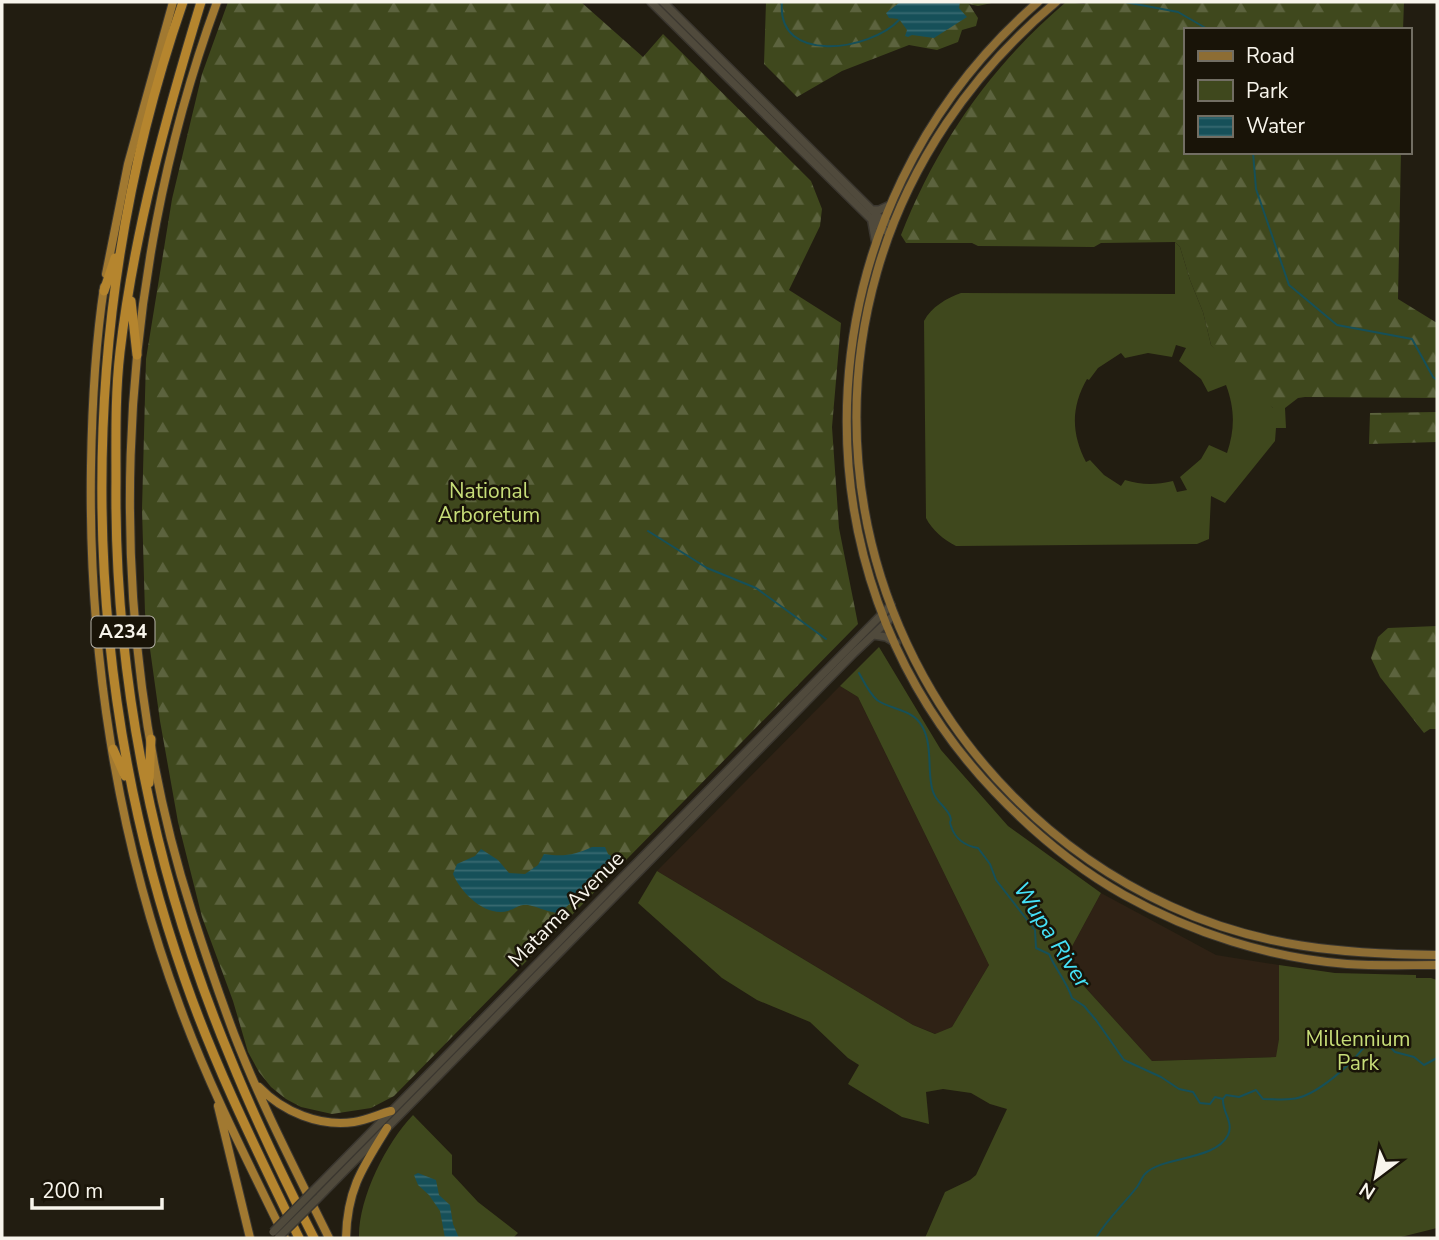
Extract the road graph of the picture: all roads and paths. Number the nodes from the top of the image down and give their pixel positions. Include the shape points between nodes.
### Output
1 (173, 2) edge
2 (183, 2) edge
3 (201, 2) edge
4 (217, 2) edge
5 (651, 2) edge
6 (663, 2) edge
7 (1038, 2) edge
8 (1056, 2) edge
9 (156, 88) junction
10 (173, 92) junction
11 (150, 113) junction
12 (166, 116) junction
13 (890, 205) junction
14 (871, 214) junction
15 (882, 224) junction
16 (891, 229) junction
17 (123, 237) junction
18 (876, 244) junction
19 (130, 290) junction
20 (104, 291) junction
21 (137, 355) junction
22 (891, 605) junction
23 (883, 613) junction
24 (894, 615) junction
25 (886, 622) junction
26 (873, 635) junction
27 (896, 643) junction
28 (150, 739) junction
29 (113, 749) junction
30 (132, 794) junction
31 (148, 795) junction
32 (696, 808) junction
33 (1437, 955) edge
34 (1437, 965) edge
35 (427, 1081) junction
36 (256, 1084) junction
37 (215, 1093) junction
38 (391, 1111) junction
39 (387, 1128) junction
40 (315, 1195) junction
41 (275, 1235) edge
42 (249, 1238) edge
43 (267, 1238) edge
44 (285, 1238) edge
45 (299, 1238) edge
46 (314, 1238) edge
47 (329, 1238) edge
48 (346, 1238) edge

1 - 20 highway via 128,164
2 - 9 highway, A234
3 - 10 highway, A234
4 - 21 highway via 188,89 159,204
5 - 14 main road
6 - 14 main road
7 - 13 main road via 958,85 928,130
8 - 16 main road via 998,57 951,115 922,160
9 - 10 highway via 166,100
9 - 11 highway, A234
10 - 12 highway, A234
11 - 12 highway
11 - 17 highway, A234
12 - 19 highway, A234
13 - 14 main road
13 - 15 main road
14 - 15 main road
14 - 18 main road
15 - 16 main road
15 - 18 main road
16 - 22 main road via 864,339 857,435 868,530
17 - 20 highway
17 - 30 highway, A234 via 107,350 102,526 113,679
18 - 23 main road via 853,327 847,432 858,531
19 - 21 highway
19 - 31 highway, A234 via 117,395 117,572 128,690
20 - 29 highway via 92,415 91,549 103,691
21 - 28 highway via 131,450 132,557
22 - 23 main road, Matama Avenue
22 - 24 main road
23 - 25 main road
23 - 32 main road, Matama Avenue
24 - 25 main road, Matama Avenue
24 - 33 main road via 925,681 968,746 1023,806 1097,866 1171,907 1258,937 1331,951
25 - 26 main road, Matama Avenue
25 - 27 main road
26 - 27 main road
26 - 32 main road, Matama Avenue
27 - 34 main road via 927,705 982,779 1052,846 1122,894 1224,939 1278,953 1344,964
28 - 31 highway
28 - 36 highway via 191,910
29 - 30 highway
29 - 37 highway via 153,925
30 - 45 highway, A234 via 186,982 225,1083
31 - 46 highway, A234 via 176,904 229,1055
32 - 35 main road, Matama Avenue
35 - 38 main road, Matama Avenue
35 - 39 main road, Matama Avenue
36 - 38 highway via 284,1107 318,1120 357,1122
36 - 47 highway
37 - 42 highway
37 - 44 highway
38 - 40 main road, Matama Avenue
39 - 40 main road, Matama Avenue
39 - 48 highway via 355,1183
40 - 41 main road, Matama Avenue, bridge
41 - 43 main road, Matama Avenue

